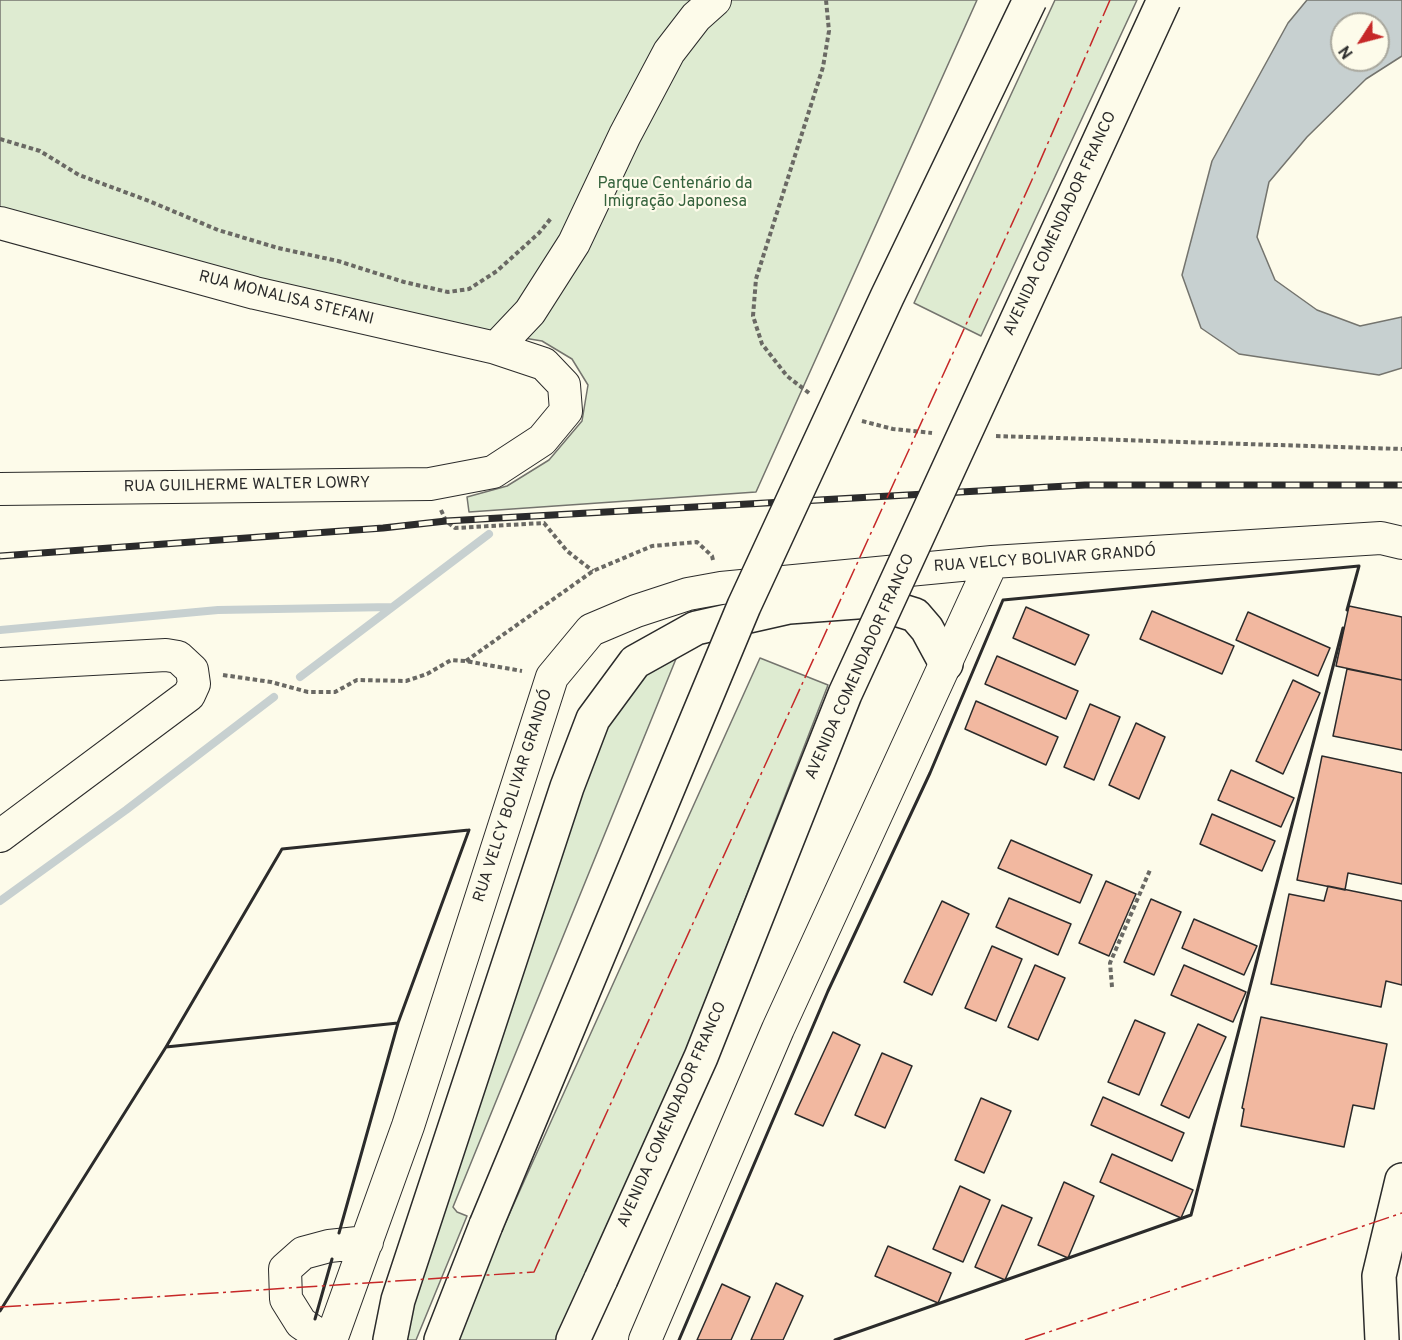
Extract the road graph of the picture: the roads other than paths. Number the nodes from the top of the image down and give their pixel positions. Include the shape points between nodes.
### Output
1 (715, 0) edge
2 (1030, 0) edge
3 (1164, 0) edge
4 (0, 223) edge
5 (496, 348) junction
6 (493, 472) joint
7 (0, 489) edge
8 (1402, 543) edge
9 (992, 562) junction
10 (940, 567) junction
11 (965, 622) junction
12 (0, 664) edge
13 (946, 664) junction
14 (0, 836) edge
15 (1402, 1180) edge
16 (367, 1242) junction
17 (1402, 1290) edge
18 (326, 1340) edge
19 (331, 1340) edge
20 (390, 1340) edge
21 (441, 1340) edge
22 (573, 1340) edge
23 (645, 1340) edge
24 (1383, 1340) edge

1 - 5 street via 669,52 574,243 530,312
2 - 21 main road, bridge via 886,297 744,606
3 - 22 main road, AVENIDA COMENDADOR FRANCO, bridge via 845,694 701,1057
4 - 5 street, RUA MONALISA STEFANI via 255,293
5 - 6 street, RUA MONALISA STEFANI via 544,364 564,386 566,411 542,440
6 - 7 street, RUA GUILHERME WALTER LOWRY via 430,484
8 - 9 street, RUA VELCY BOLIVAR GRANDÓ via 1382,538
9 - 10 street, RUA VELCY BOLIVAR GRANDÓ
9 - 11 street
10 - 11 street, AVENIDA COMENDADOR FRANCO via 959,598
10 - 16 street, RUA VELCY BOLIVAR GRANDÓ via 721,588 688,594 591,630 552,677
11 - 13 street
12 - 14 street via 179,663 194,684 189,694
13 - 20 main road via 915,615 870,601 789,608 696,628 635,662 592,719 567,787 401,1289
13 - 23 street via 778,1029
15 - 24 main road via 1379,1276
16 - 18 street via 303,1253 285,1269 286,1299 301,1323
16 - 19 street, RUA VELCY BOLIVAR GRANDÓ
17 - 24 main road

